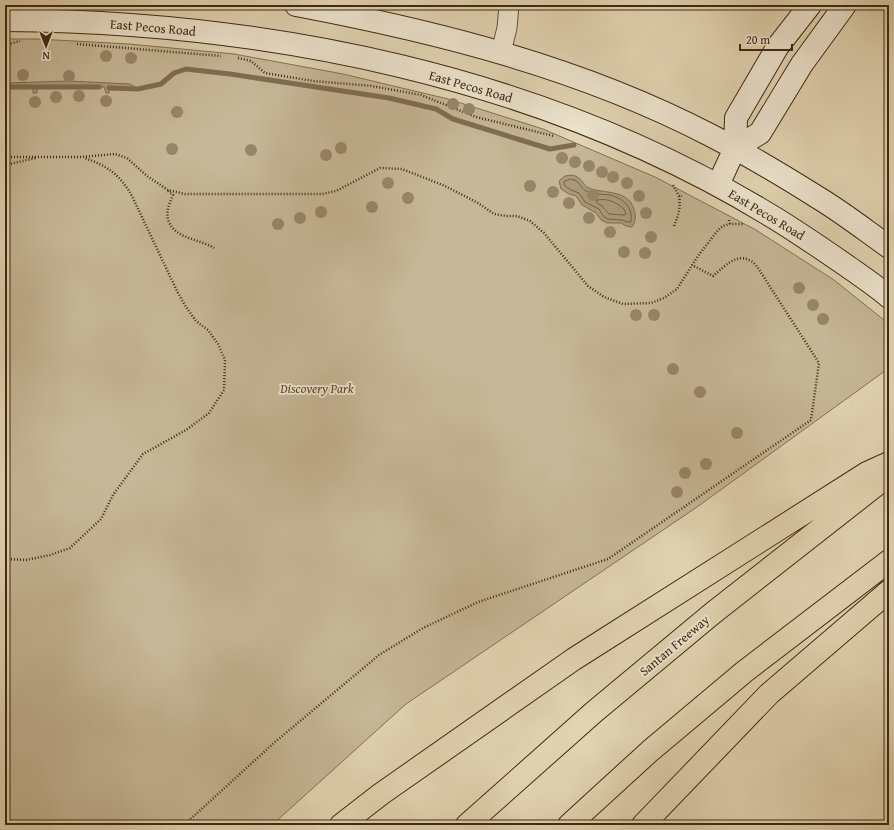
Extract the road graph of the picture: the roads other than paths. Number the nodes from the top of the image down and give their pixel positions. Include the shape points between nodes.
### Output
1 (296, 5) edge
2 (509, 5) edge
3 (810, 5) edge
4 (845, 5) edge
5 (5, 20) edge
6 (501, 52) junction
7 (735, 148) junction
8 (718, 185) junction
9 (889, 247) edge
10 (889, 297) edge
11 (889, 463) edge
12 (889, 475) edge
13 (889, 561) edge
14 (889, 591) edge
15 (341, 825) edge
16 (467, 825) edge
17 (569, 825) edge
18 (643, 825) edge

1 - 6 main road via 406,27
2 - 6 street
3 - 7 main road via 778,46 736,118
4 - 7 main road via 802,64 760,133
5 - 8 main road, East Pecos Road via 126,24 203,32 273,41 392,64 552,110 635,144
6 - 7 main road via 609,89
7 - 8 main road
7 - 9 main road via 818,198
8 - 10 main road, East Pecos Road via 789,227
11 - 15 highway via 867,473 574,659 380,794
12 - 16 highway, Santan Freeway via 713,613 594,712
13 - 17 highway via 744,672 650,751
14 - 18 highway via 769,694

